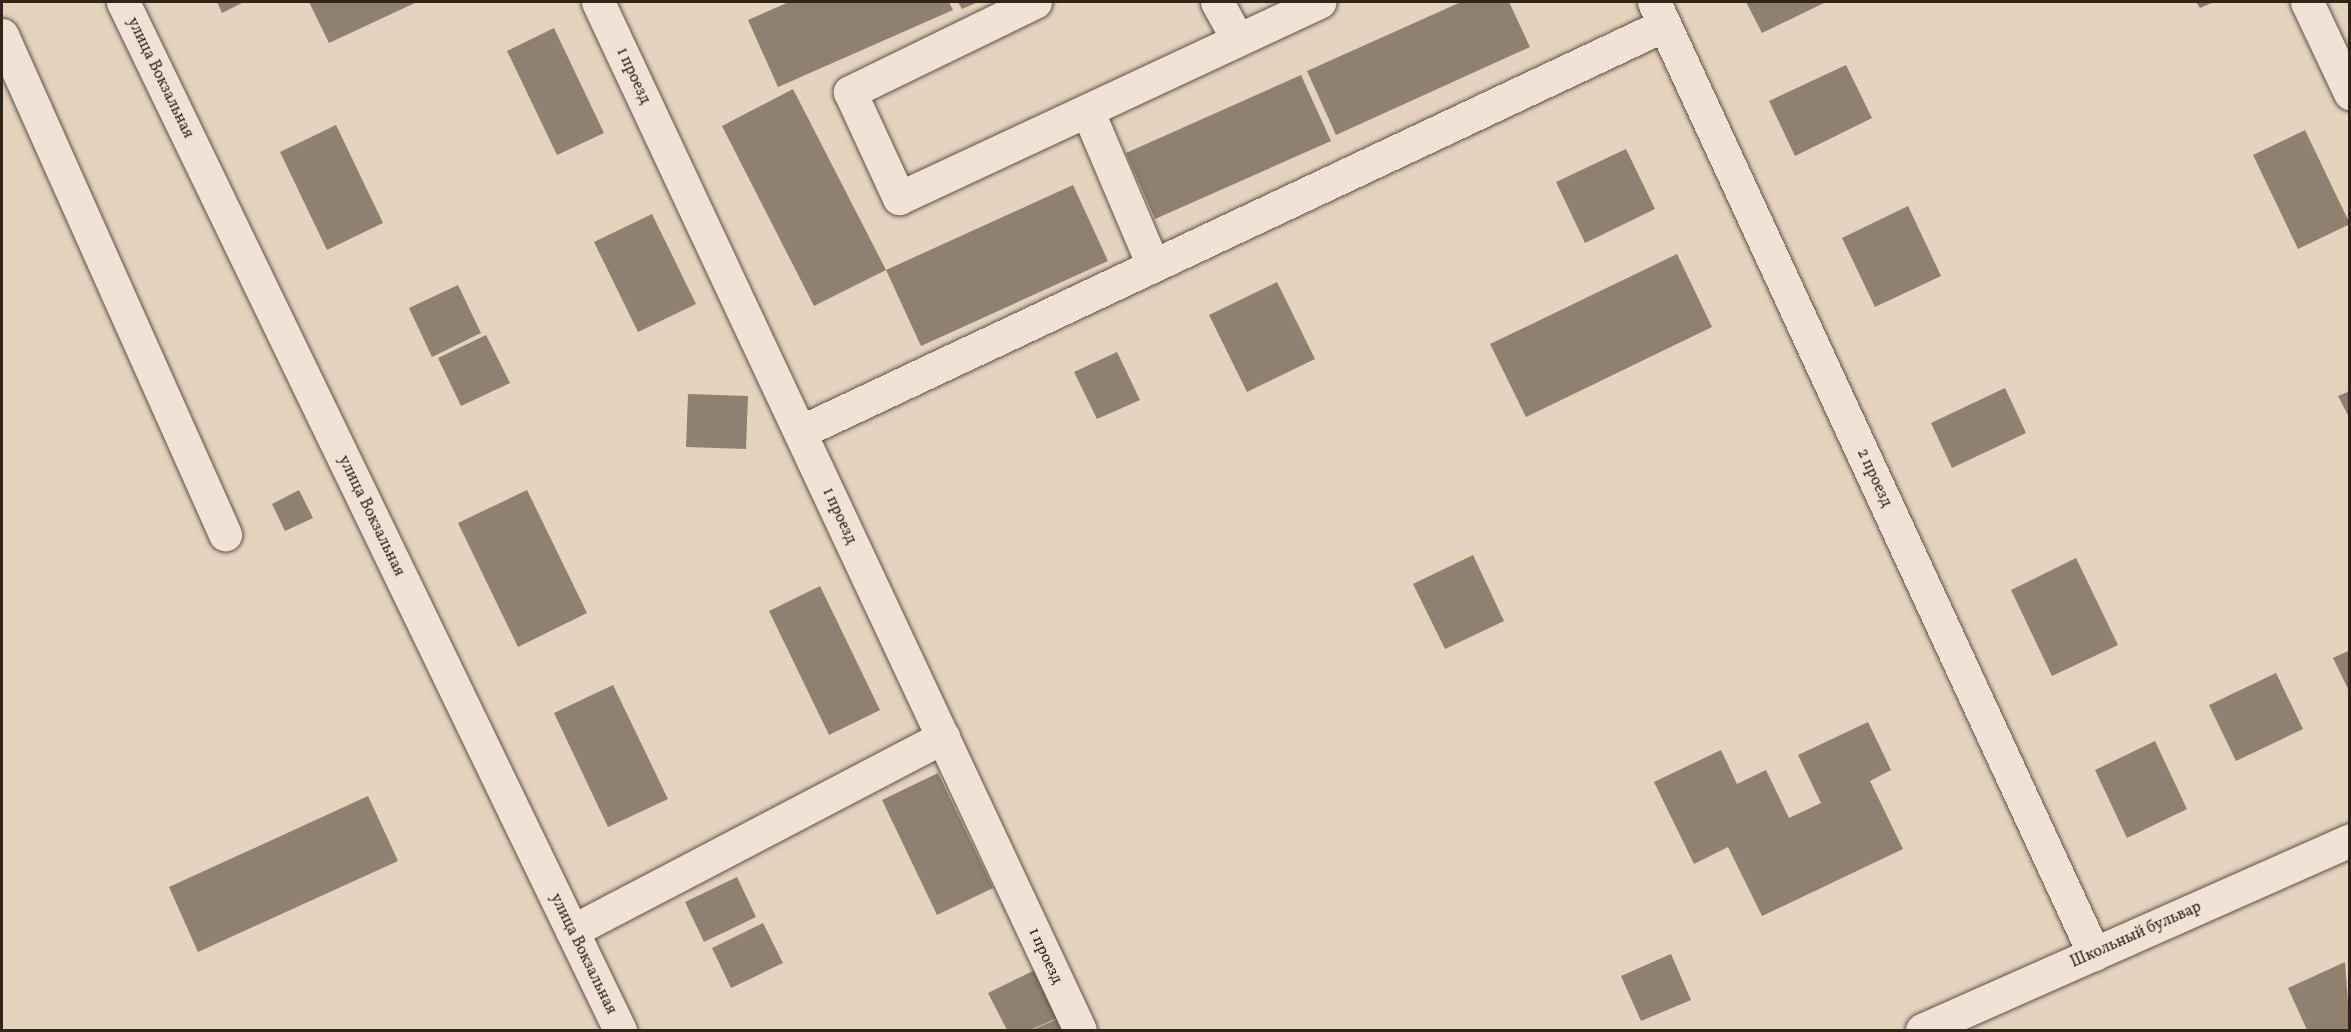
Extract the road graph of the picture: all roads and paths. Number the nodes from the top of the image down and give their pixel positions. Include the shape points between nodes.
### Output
1 (123, 2) edge
2 (598, 2) edge
3 (1035, 2) edge
4 (1217, 2) edge
5 (1320, 2) edge
6 (2307, 2) edge
7 (1659, 13) edge
8 (2, 35) edge
9 (1238, 39) junction
10 (2349, 93) edge
11 (1088, 112) junction
12 (1153, 265) junction
13 (800, 432) junction
14 (225, 534) dead end
15 (943, 737) junction
16 (2349, 840) edge
17 (572, 931) junction
18 (2094, 954) junction
19 (620, 1030) edge
20 (1080, 1030) edge
21 (1925, 1030) edge

1 - 17 street, улица Вокзальная
2 - 13 street, 1 проезд
3 - 11 street via 850,92 899,198
4 - 9 street
5 - 9 street
6 - 10 street
7 - 12 street
7 - 18 street, 2 проезд
8 - 14 street
9 - 11 street
11 - 12 street
12 - 13 street
13 - 15 street, 1 проезд
15 - 17 street
15 - 20 street, 1 проезд
16 - 18 street, Школьный бульвар
17 - 19 street, улица Вокзальная
18 - 21 street, Школьный бульвар

